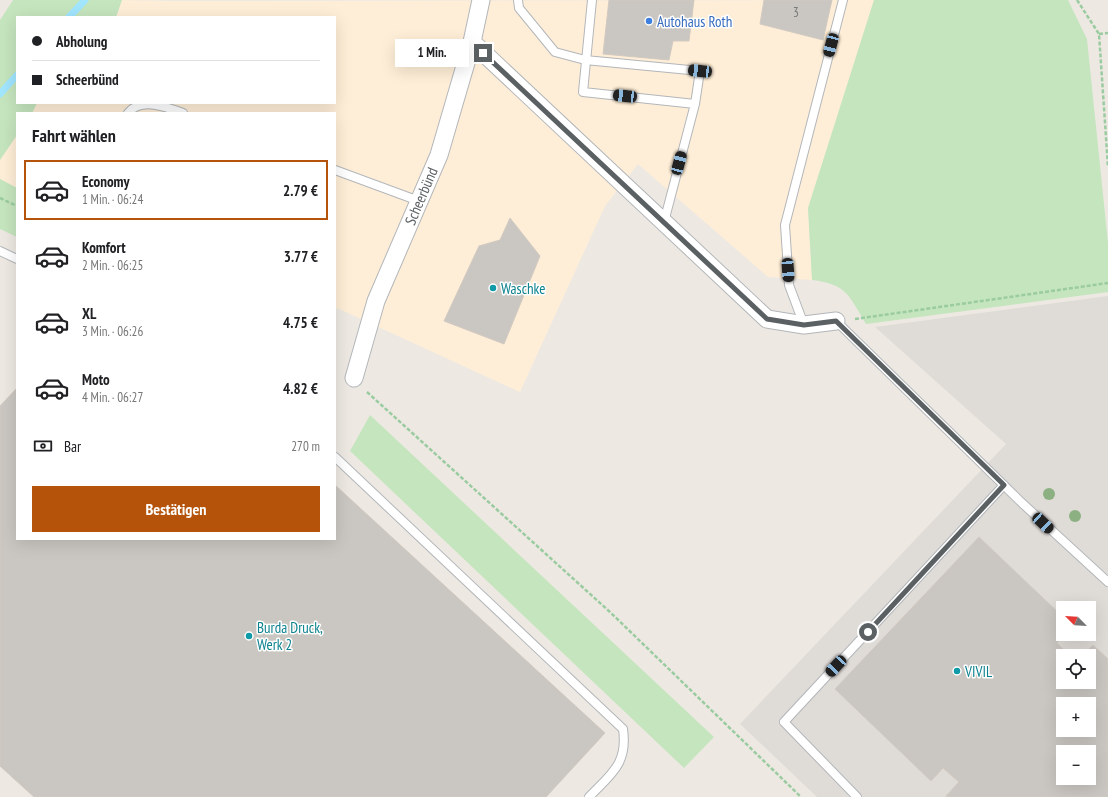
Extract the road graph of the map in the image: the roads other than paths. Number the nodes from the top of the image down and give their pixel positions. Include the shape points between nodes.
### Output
1 (481, 0) edge
2 (518, 0) edge
3 (592, 0) edge
4 (843, 0) edge
5 (472, 42) junction
6 (585, 60) junction
7 (145, 104) edge
8 (145, 104) edge
9 (695, 104) junction
10 (129, 112) edge
11 (180, 112) edge
12 (336, 170) edge
13 (418, 201) junction
14 (663, 222) junction
15 (0, 251) edge
16 (16, 259) edge
17 (836, 321) joint
18 (804, 325) junction
19 (354, 378) road end
20 (336, 458) edge
21 (1004, 485) junction
22 (1108, 582) edge
23 (589, 797) edge
24 (857, 797) edge

1 - 5 street, Scheerbünd
2 - 6 lane via 518,8 555,52
3 - 6 lane
4 - 18 lane via 785,225 789,284
5 - 13 street, Scheerbünd via 439,155
5 - 14 street
6 - 9 lane via 583,92
6 - 9 lane via 700,71
7 - 11 lane via 164,106
8 - 10 lane
9 - 14 lane
12 - 13 lane
13 - 19 street, Scheerbünd via 376,301
14 - 18 street via 767,319
15 - 16 lane
17 - 18 street
17 - 21 lane
20 - 23 lane via 623,729 625,744 619,764
21 - 22 lane
21 - 24 lane via 784,722

